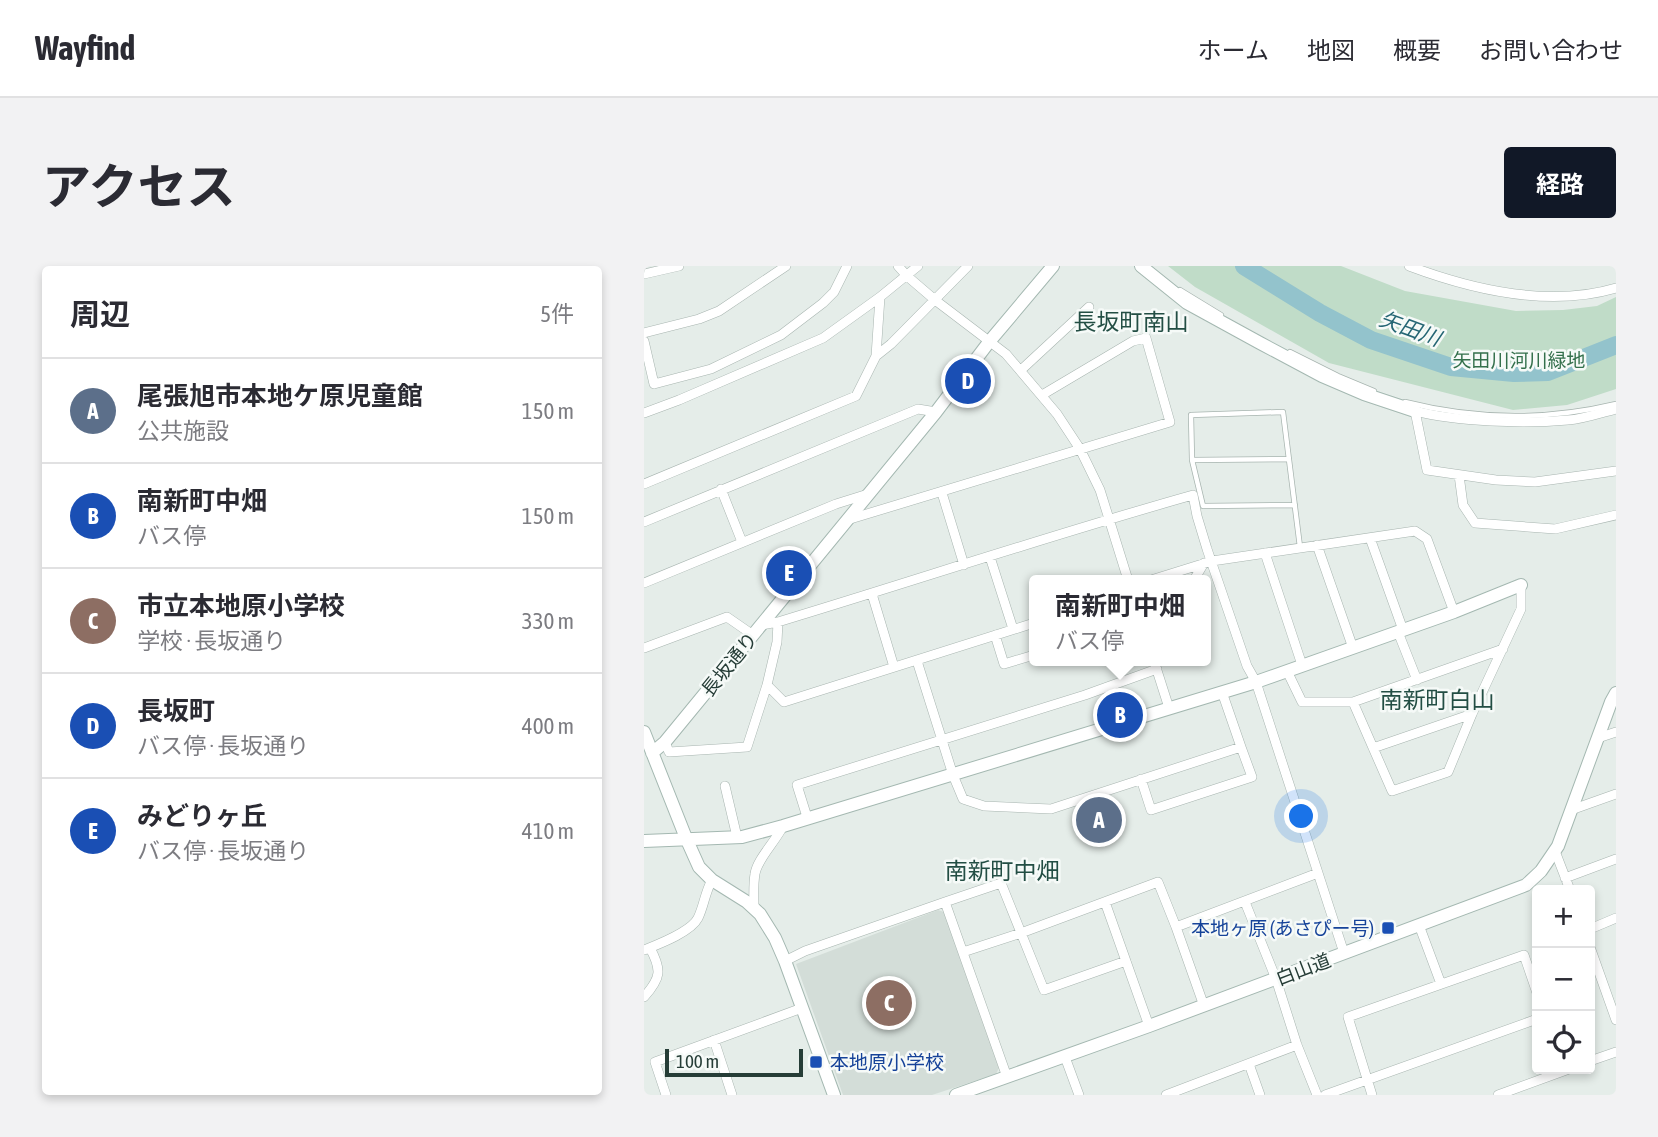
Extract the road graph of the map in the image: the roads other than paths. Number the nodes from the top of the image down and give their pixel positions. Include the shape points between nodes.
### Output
1 (679, 266) edge
2 (786, 266) edge
3 (847, 266) edge
4 (898, 266) edge
5 (918, 266) edge
6 (968, 266) edge
7 (1141, 266) edge
8 (1149, 266) edge
9 (1409, 266) edge
10 (1050, 267) edge
11 (644, 274) edge
12 (907, 276) junction
13 (1616, 288) edge
14 (880, 297) junction
15 (935, 300) junction
16 (1088, 307) dead end
17 (644, 333) edge
18 (644, 341) edge
19 (989, 342) junction
20 (876, 356) junction
21 (1021, 370) junction
22 (1042, 395) junction
23 (1616, 404) edge
24 (1616, 410) edge
25 (1415, 411) junction
26 (936, 412) junction
27 (644, 413) edge
28 (1080, 449) junction
29 (1289, 459) junction
30 (1192, 460) junction
31 (1616, 471) edge
32 (1459, 475) junction
33 (644, 484) edge
34 (720, 489) junction
35 (942, 493) junction
36 (868, 494) junction
37 (1197, 498) junction
38 (1295, 505) junction
39 (1616, 515) edge
40 (1109, 518) junction
41 (847, 520) junction
42 (644, 522) edge
43 (1370, 538) junction
44 (742, 542) junction
45 (1317, 545) junction
46 (1300, 548) junction
47 (1265, 553) junction
48 (990, 557) junction
49 (1208, 562) junction
50 (964, 565) junction
51 (1126, 575) edge
52 (1167, 575) edge
53 (1198, 575) edge
54 (644, 583) edge
55 (1521, 585) joint
56 (872, 594) junction
57 (1454, 612) junction
58 (778, 622) junction
59 (1029, 624) edge
60 (1013, 629) junction
61 (757, 630) junction
62 (1400, 631) junction
63 (995, 635) junction
64 (644, 648) edge
65 (1353, 648) junction
66 (1503, 649) junction
67 (1029, 656) edge
68 (917, 660) junction
69 (1303, 665) junction
70 (1153, 666) edge
71 (1155, 666) edge
72 (894, 667) junction
73 (1287, 671) junction
74 (1418, 680) junction
75 (1256, 682) junction
76 (767, 685) junction
77 (1222, 692) junction
78 (1616, 693) edge
79 (1353, 702) junction
80 (1170, 708) junction
81 (1472, 714) junction
82 (644, 732) edge
83 (1616, 732) edge
84 (943, 738) junction
85 (1598, 738) junction
86 (665, 742) junction
87 (1241, 747) junction
88 (1373, 748) junction
89 (652, 753) junction
90 (953, 775) junction
91 (1141, 779) junction
92 (725, 786) dead end
93 (1616, 794) edge
94 (1571, 810) junction
95 (807, 817) junction
96 (783, 826) junction
97 (737, 837) junction
98 (686, 838) junction
99 (644, 842) edge
100 (1555, 851) junction
101 (1616, 859) edge
102 (1318, 873) junction
103 (1565, 878) junction
104 (712, 880) junction
105 (1568, 885) edge
106 (945, 902) junction
107 (1105, 902) junction
108 (1245, 902) junction
109 (754, 909) junction
110 (1616, 918) edge
111 (1419, 925) junction
112 (1176, 927) junction
113 (1595, 927) edge
114 (1021, 933) junction
115 (1590, 948) edge
116 (647, 949) edge
117 (963, 952) junction
118 (1344, 953) junction
119 (785, 961) junction
120 (1126, 961) junction
121 (1532, 978) edge
122 (1276, 979) junction
123 (1441, 984) junction
124 (1616, 988) edge
125 (1605, 992) junction
126 (644, 997) edge
127 (1204, 1006) junction
128 (802, 1008) junction
129 (1616, 1020) edge
130 (1532, 1022) edge
131 (1149, 1026) junction
132 (714, 1040) junction
133 (1297, 1045) junction
134 (1616, 1052) edge
135 (1065, 1057) junction
136 (1595, 1059) edge
137 (1249, 1064) junction
138 (1554, 1074) edge
139 (1007, 1077) junction
140 (1366, 1081) junction
141 (666, 1095) edge
142 (732, 1095) edge
143 (834, 1095) edge
144 (956, 1095) edge
145 (1079, 1095) edge
146 (1166, 1095) edge
147 (1260, 1095) edge
148 (1317, 1095) edge
149 (1325, 1095) edge
150 (1372, 1095) edge
151 (1498, 1095) edge

1 - 11 street
2 - 17 street via 719,311
3 - 18 street via 834,292 781,335 711,369 654,384
4 - 12 street
5 - 12 street
6 - 15 street
7 - 25 street via 1187,303 1260,344 1322,376
8 - 23 lane via 1187,295 1254,334 1391,398 1433,409 1527,417
9 - 13 street via 1520,294 1565,297
10 - 19 street, 長坂通り
12 - 14 street
12 - 15 street
14 - 20 street
14 - 27 street via 823,338
15 - 19 street
15 - 20 street
16 - 21 street
19 - 21 street
19 - 26 street, 長坂通り
20 - 33 street via 856,396
21 - 22 street
22 - 28 street
22 - 28 street via 1133,341 1146,338 1170,422
24 - 25 street via 1570,420 1512,422
25 - 32 street via 1427,470
26 - 34 street via 918,409
26 - 36 street, 長坂通り
28 - 35 street
28 - 40 street
29 - 30 lane
29 - 30 lane via 1283,412 1191,415
29 - 38 lane
30 - 37 lane
31 - 32 street via 1535,482
32 - 39 street via 1463,505 1475,523 1555,528
34 - 42 street
34 - 44 street
35 - 41 street
35 - 50 street
36 - 41 street, 長坂通り
36 - 44 street
37 - 38 lane via 1203,506
37 - 40 street via 1193,495
37 - 49 street
38 - 46 lane
40 - 48 street
40 - 51 street
41 - 61 street, 長坂通り
43 - 45 street
43 - 57 street via 1415,531 1427,539
43 - 62 street
44 - 54 street
45 - 46 street
45 - 65 street
46 - 47 street
47 - 49 street
47 - 69 street
48 - 50 street
48 - 60 street
49 - 52 street
49 - 53 street
49 - 75 street
50 - 56 street
55 - 57 street
55 - 66 street via 1521,609
56 - 58 street
56 - 72 street
57 - 62 street
58 - 61 street
58 - 76 street
59 - 60 street
60 - 63 street
61 - 64 street via 727,617
61 - 86 street, 長坂通り
62 - 65 street
62 - 74 street
63 - 67 street via 1004,664
63 - 68 street
65 - 69 street
66 - 74 street
66 - 81 street
68 - 72 street
68 - 84 street
69 - 73 street
70 - 84 street via 1085,695
71 - 80 street
72 - 76 street via 784,702
73 - 75 street
73 - 79 street via 1302,702
74 - 79 street
75 - 77 street
75 - 102 street
76 - 86 street via 747,747 669,752
77 - 80 street
77 - 87 street
78 - 85 street, 白山道
79 - 88 street
80 - 90 street
81 - 88 street
81 - 88 street via 1448,772 1392,791
82 - 89 street
83 - 85 street
84 - 90 street
84 - 95 street via 797,785
85 - 94 street, 白山道
86 - 89 street, 長坂通り
87 - 91 street
87 - 91 street via 1251,777 1151,810
89 - 98 street
90 - 91 street via 963,799 984,806 1051,809
90 - 95 street
92 - 97 street
93 - 94 street
94 - 100 street, 白山道
95 - 96 street
96 - 97 street
96 - 109 street via 755,872
97 - 98 street
98 - 99 street
98 - 104 street via 699,867
100 - 103 street
100 - 111 street, 白山道 via 1526,885
101 - 103 street
102 - 108 street
102 - 118 street
103 - 105 street
104 - 109 street
104 - 116 street via 692,927
106 - 114 street via 1001,883
106 - 117 street
106 - 119 street
107 - 112 street via 1158,882
107 - 114 street
107 - 120 street
108 - 112 street
108 - 122 street
109 - 119 street
110 - 113 street
111 - 118 street, 白山道
111 - 123 street
112 - 127 street
114 - 117 street
114 - 120 street via 1044,990
115 - 125 street
116 - 126 street via 657,961 659,973
117 - 139 street
118 - 122 street, 白山道
119 - 128 street
120 - 131 street
121 - 123 street via 1524,955
122 - 127 street, 白山道
122 - 133 street
123 - 140 street via 1348,1017
124 - 125 street
125 - 129 street
127 - 131 street, 白山道
128 - 132 street
128 - 143 street
130 - 140 street
131 - 135 street, 白山道
132 - 141 street via 655,1062
132 - 142 street
133 - 137 street
133 - 148 street
134 - 136 street
135 - 139 street, 白山道
135 - 145 street
137 - 146 street
137 - 147 street
138 - 151 street
139 - 144 street, 白山道
140 - 149 street
140 - 150 street

